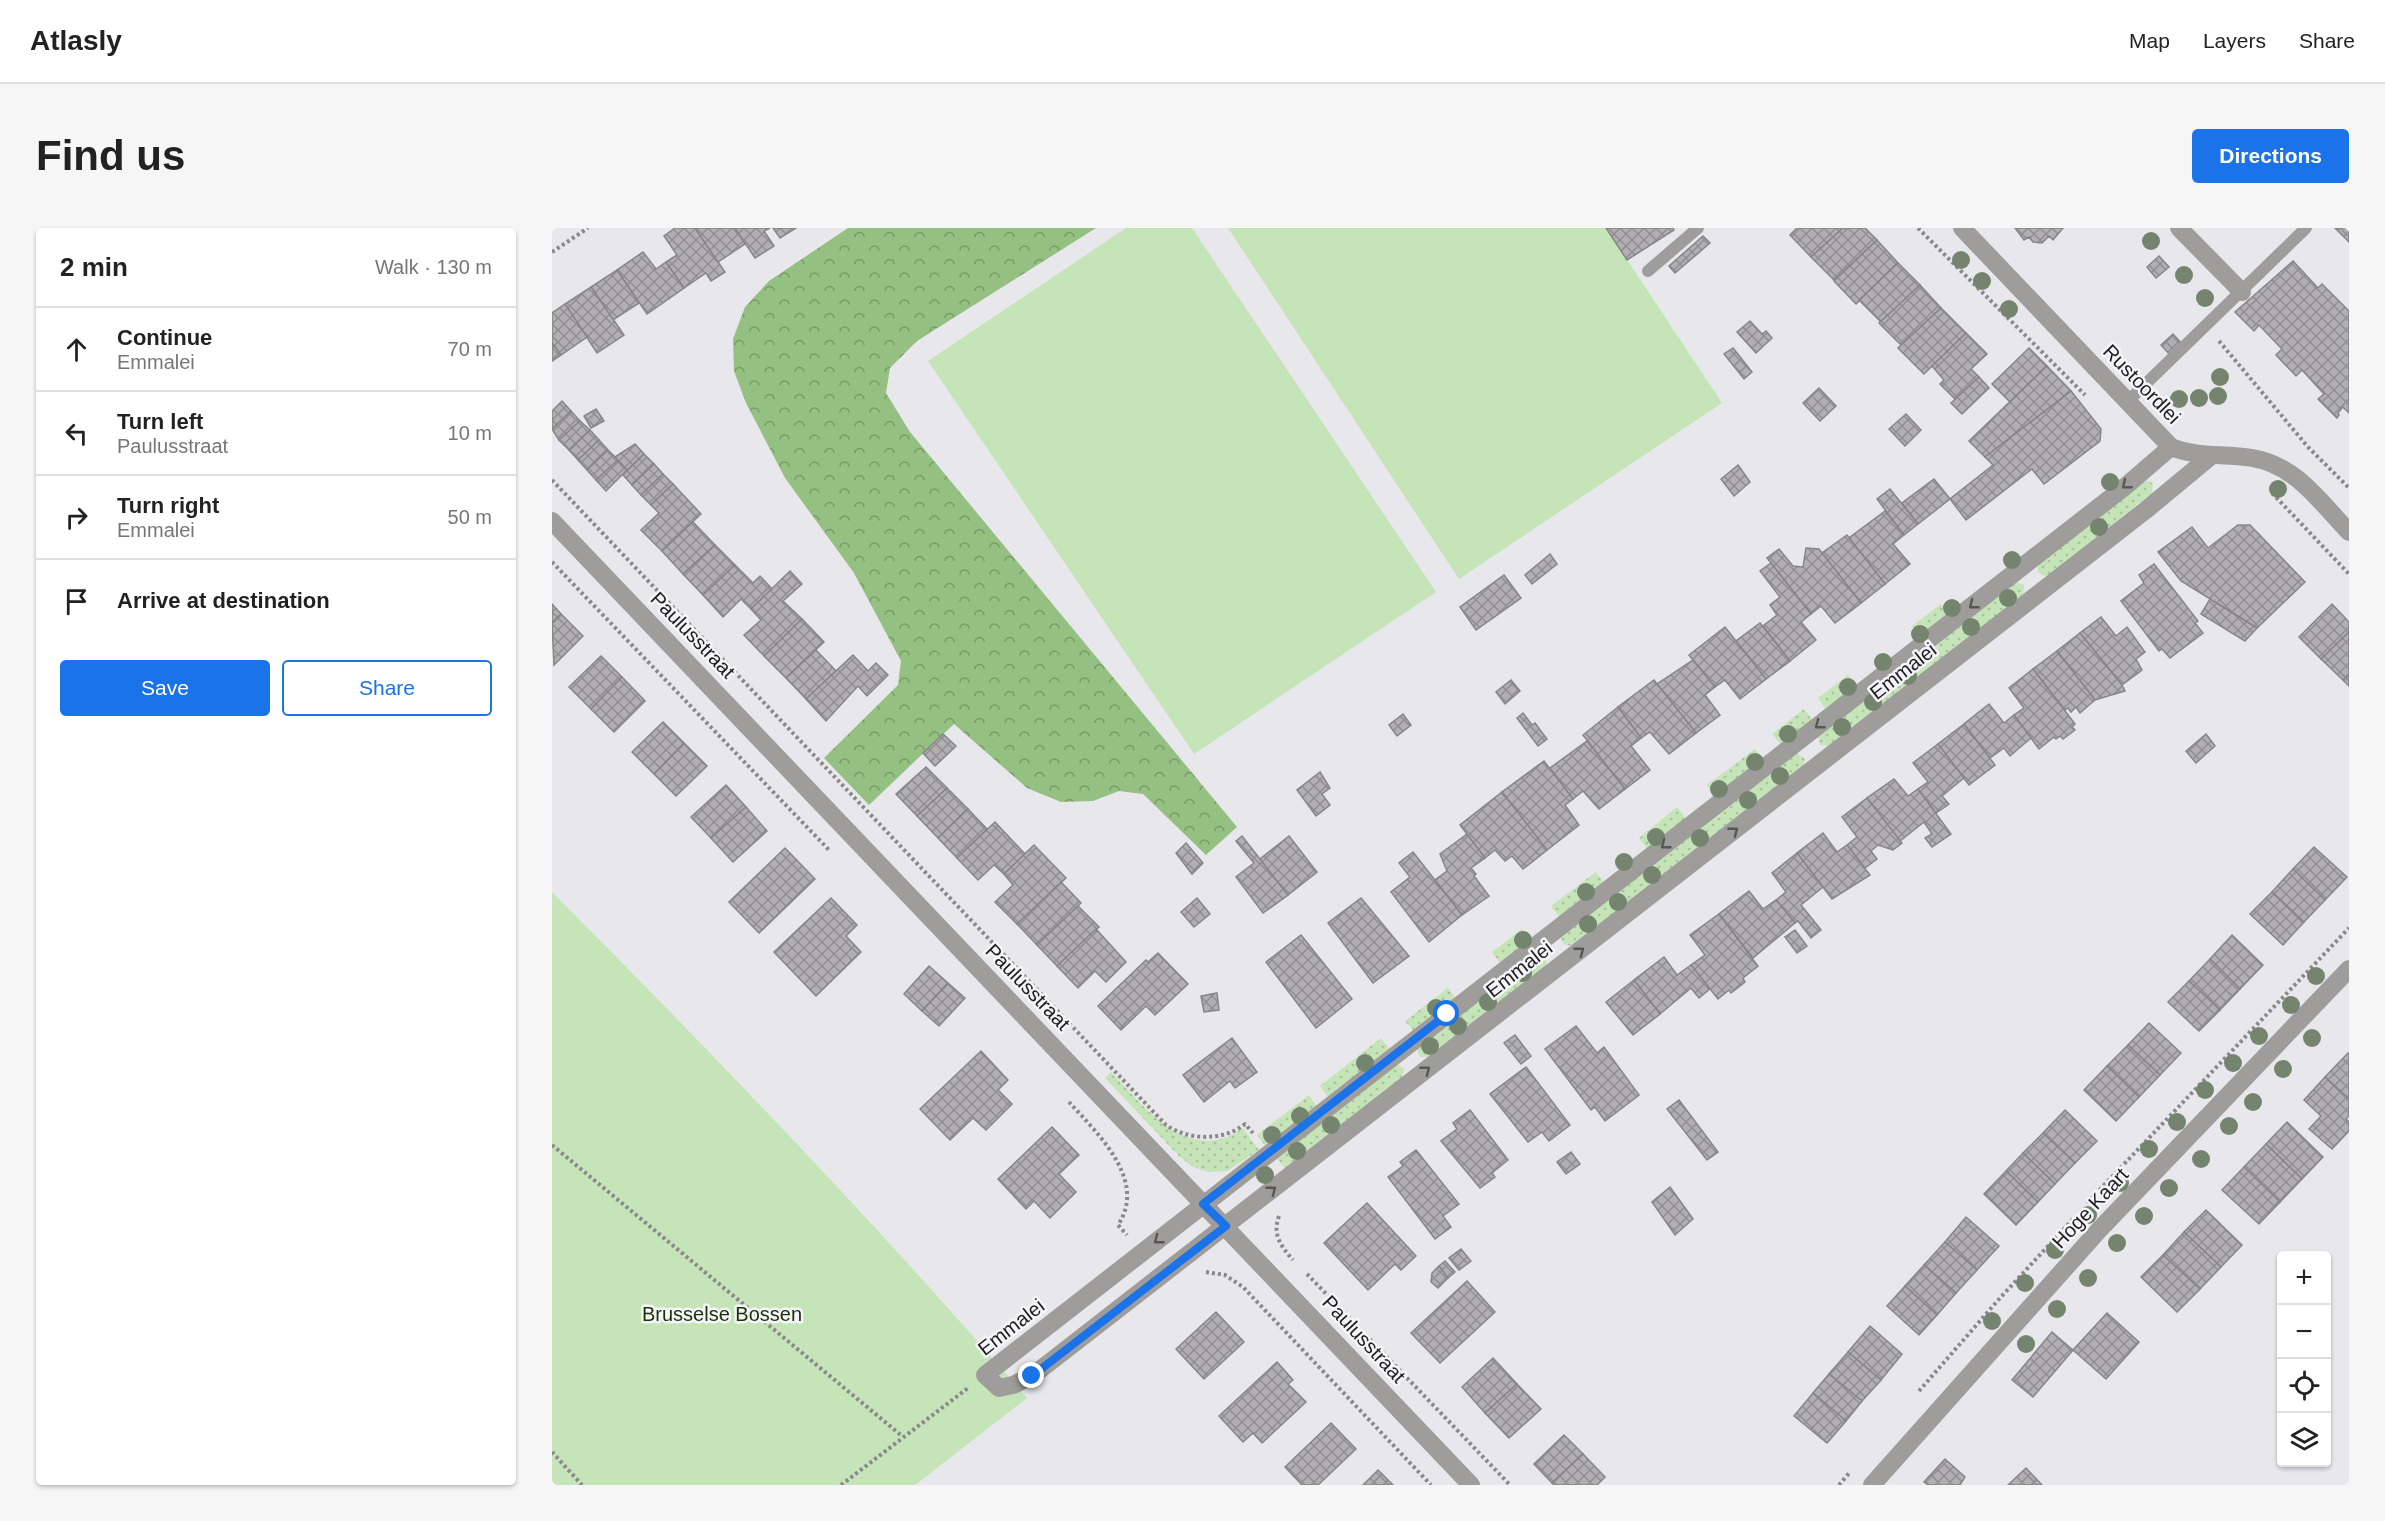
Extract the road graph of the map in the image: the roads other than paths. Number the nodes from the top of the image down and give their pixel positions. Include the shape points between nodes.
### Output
1 (1698, 228) edge
2 (1962, 228) edge
3 (2179, 228) edge
4 (2306, 228) edge
5 (1648, 271) dead end
6 (2242, 292) junction
7 (2127, 402) junction
8 (2170, 447) junction
9 (2211, 456) junction
10 (552, 521) edge
11 (2346, 522) edge
12 (2349, 969) edge
13 (1203, 1204) junction
14 (1226, 1226) junction
15 (1471, 1485) edge
16 (1872, 1485) edge

1 - 5 lane
2 - 7 street, Rustoordlei
3 - 6 street
4 - 6 lane
6 - 7 lane
7 - 8 street, Rustoordlei
8 - 9 street, Rustoordlei
8 -> 13 street, Emmalei via 2118,492
9 - 11 street, Rustoordlei via 2272,463 2304,483
14 -> 9 street, Emmalei
10 - 13 street, Paulusstraat
12 - 16 street, Hoge Kaart via 2099,1230
13 - 14 street, Paulusstraat
13 -> 14 street, Emmalei via 985,1375 999,1388 1032,1376
14 - 15 street, Paulusstraat

